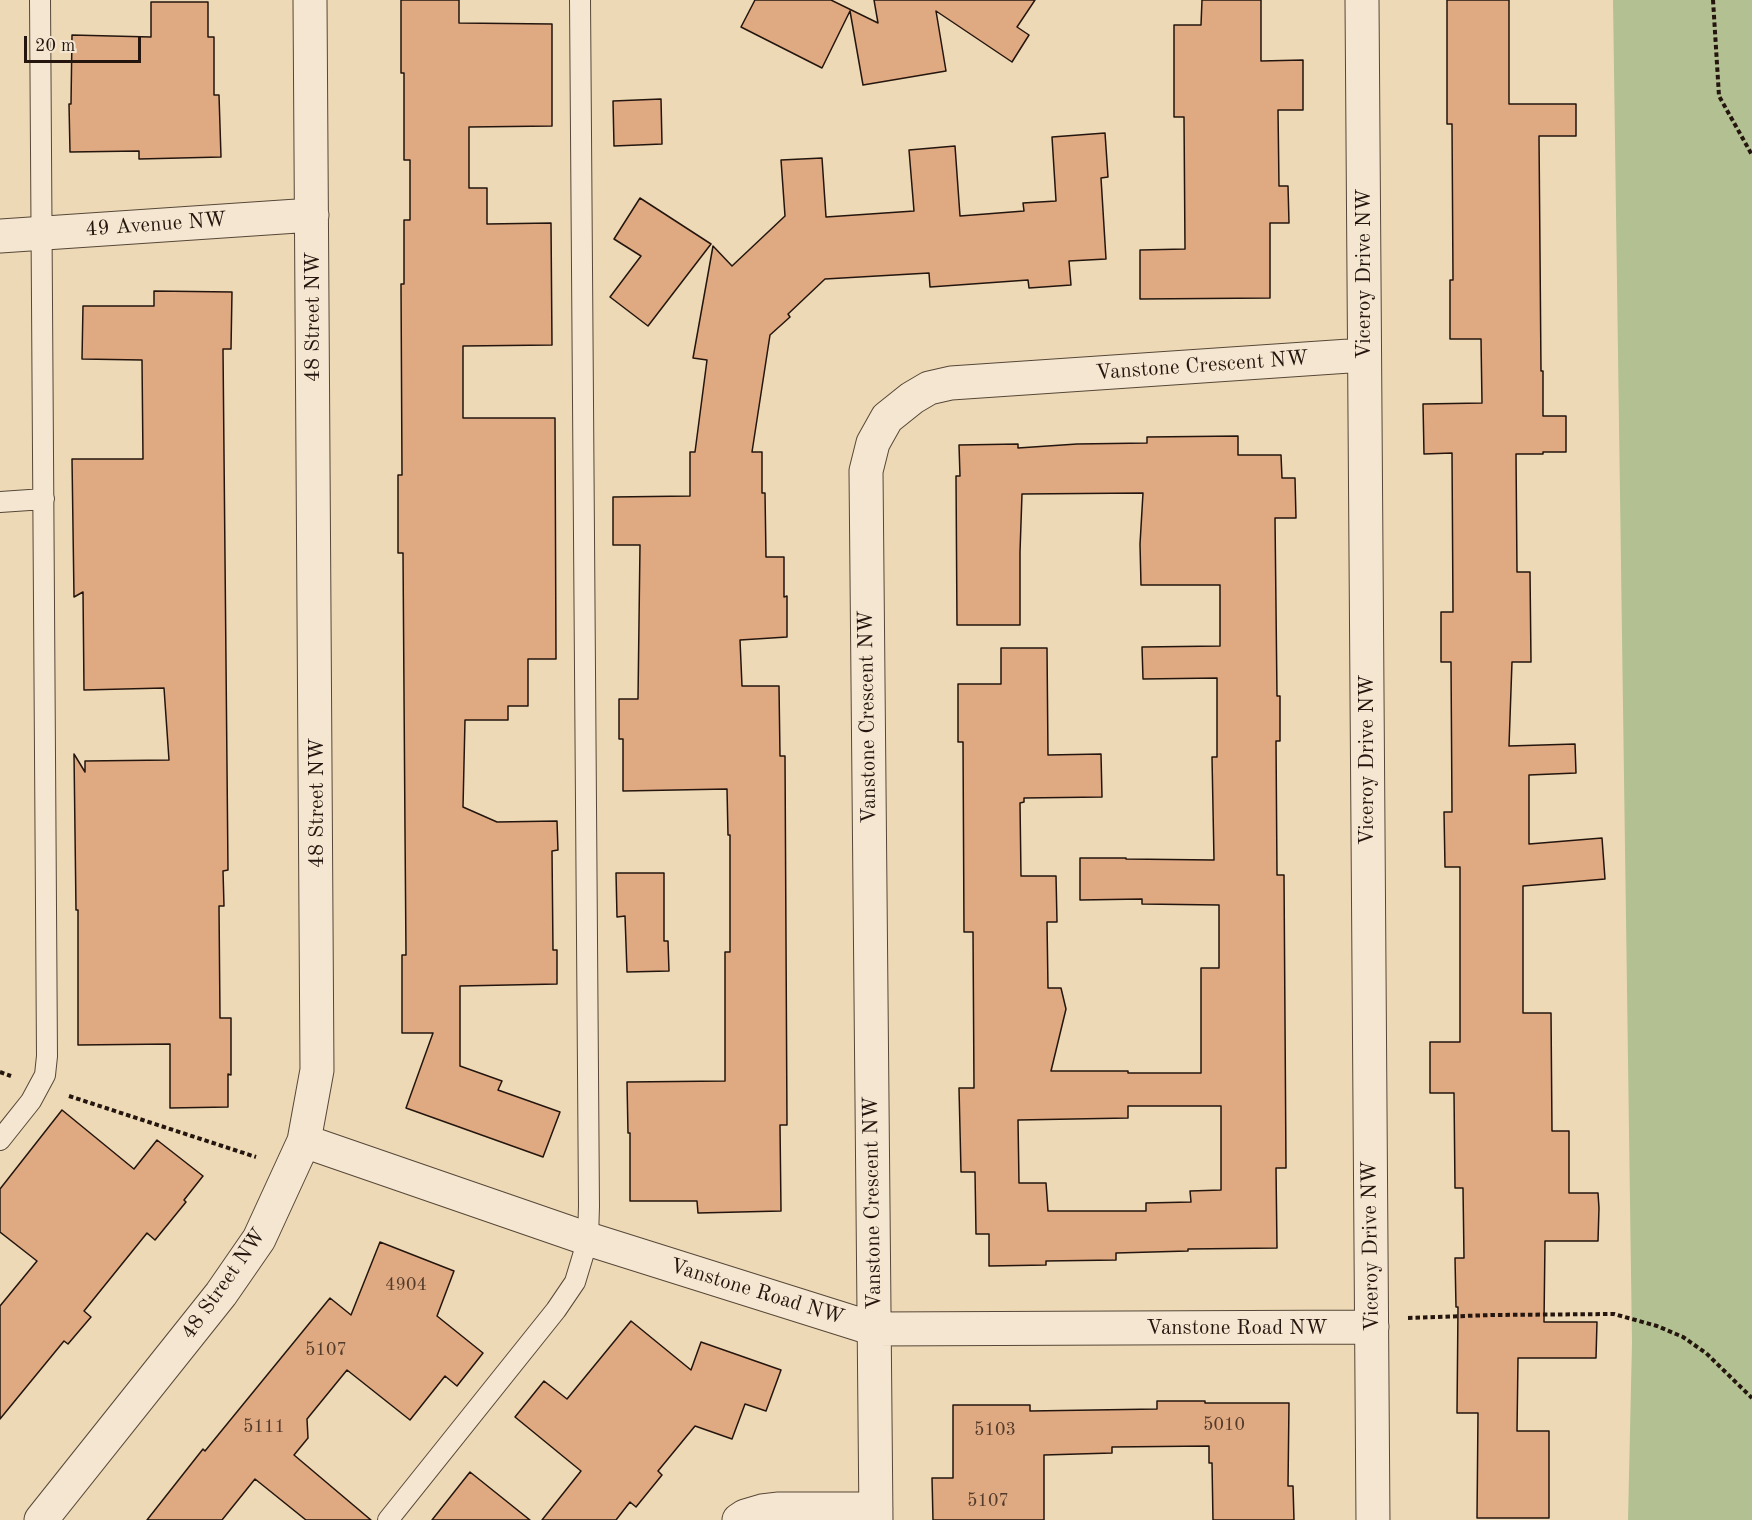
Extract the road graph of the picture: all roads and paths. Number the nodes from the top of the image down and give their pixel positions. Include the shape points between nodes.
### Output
1 (40, 0) edge
2 (310, 0) edge
3 (580, 0) edge
4 (1362, 0) edge
5 (1713, 0) edge
6 (1752, 155) edge
7 (312, 215) junction
8 (42, 233) junction
9 (0, 236) edge
10 (1364, 355) junction
11 (44, 500) junction
12 (0, 502) edge
13 (0, 1072) edge
14 (39, 1086) junction
15 (0, 1140) edge
16 (297, 1156) junction
17 (588, 1239) junction
18 (1372, 1322) junction
19 (874, 1329) junction
20 (1752, 1398) edge
21 (876, 1515) edge
22 (41, 1520) edge
23 (388, 1520) edge
24 (739, 1520) edge
25 (1373, 1520) edge

1 - 8 lane
2 - 7 street, 48 Street NW
3 - 17 lane
4 - 10 street, Viceroy Drive NW
5 - 6 path via 1719,96
7 - 8 street, 49 Avenue NW
7 - 16 street, 48 Street NW via 317,1070
8 - 9 street, 49 Avenue NW
8 - 11 lane
10 - 18 street, Viceroy Drive NW
10 - 19 street, Vanstone Crescent NW via 951,383 929,388 912,398 887,418 873,443 866,471
11 - 12 lane
11 - 14 lane via 48,1056
13 - 14 path
14 - 15 lane
14 - 16 path via 258,1158
16 - 17 street, Vanstone Road NW
16 - 22 street, 48 Street NW via 259,1239 221,1294
17 - 19 street, Vanstone Road NW
17 - 23 lane via 575,1282 556,1310
18 - 19 street, Vanstone Road NW
18 - 20 path via 1492,1314 1614,1314 1683,1337 1706,1353
18 - 25 street, Viceroy Drive NW
19 - 21 street, Vanstone Crescent NW
21 - 24 street, Vanstone Crescent NW via 779,1509

